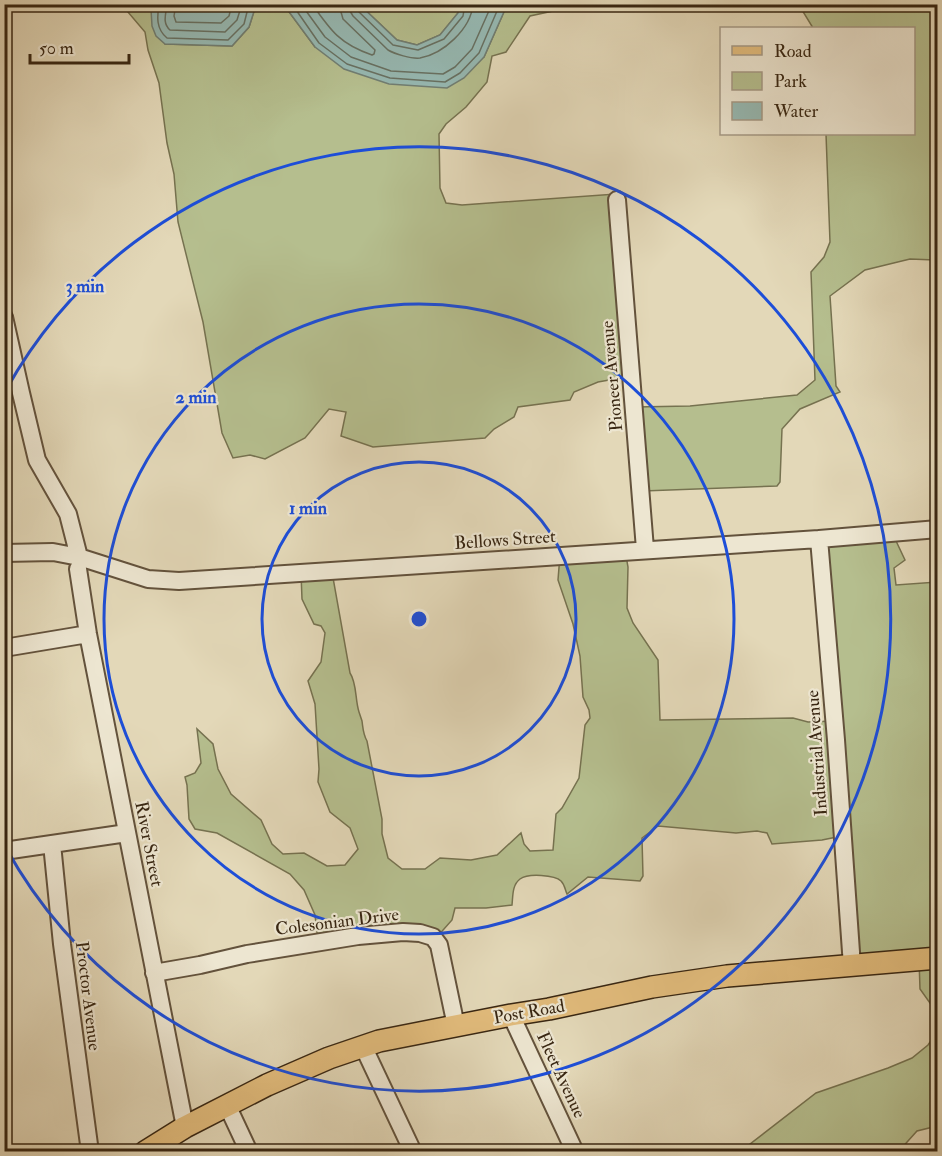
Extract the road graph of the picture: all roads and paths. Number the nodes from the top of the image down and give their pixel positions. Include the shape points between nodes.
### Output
1 (617, 200) dead end
2 (4, 317) edge
3 (938, 529) edge
4 (819, 538) junction
5 (645, 549) junction
6 (4, 553) edge
7 (78, 563) junction
8 (88, 634) junction
9 (4, 648) edge
10 (127, 833) junction
11 (52, 844) junction
12 (4, 851) edge
13 (938, 958) edge
14 (852, 966) junction
15 (154, 973) junction
16 (511, 1015) junction
17 (456, 1026) junction
18 (363, 1046) junction
19 (227, 1105) junction
20 (185, 1127) junction
21 (90, 1152) edge
22 (145, 1152) edge
23 (249, 1152) edge
24 (412, 1152) edge
25 (575, 1152) edge

1 - 5 street, Pioneer Avenue
2 - 7 street, River Street via 37,460 68,514
3 - 4 street, Bellows Street
4 - 5 street, Bellows Street
4 - 14 street, Industrial Avenue
5 - 7 street, Bellows Street via 179,581 148,579
6 - 7 street, Bellows Street via 53,552
7 - 8 street, River Street
8 - 9 street
8 - 10 street, River Street
10 - 11 street
10 - 15 street, River Street
11 - 12 street
11 - 21 street, Proctor Avenue
13 - 14 main road, Post Road
14 - 16 main road, Post Road via 727,976
15 - 17 street, Colesonian Drive via 358,936 420,933 433,937 439,945
15 - 20 street, River Street
16 - 17 main road, Post Road
16 - 25 street, Fleet Avenue
17 - 18 main road, Post Road
18 - 19 main road, Post Road
18 - 24 street
19 - 20 main road, Post Road
19 - 23 street
20 - 22 main road, Post Road

